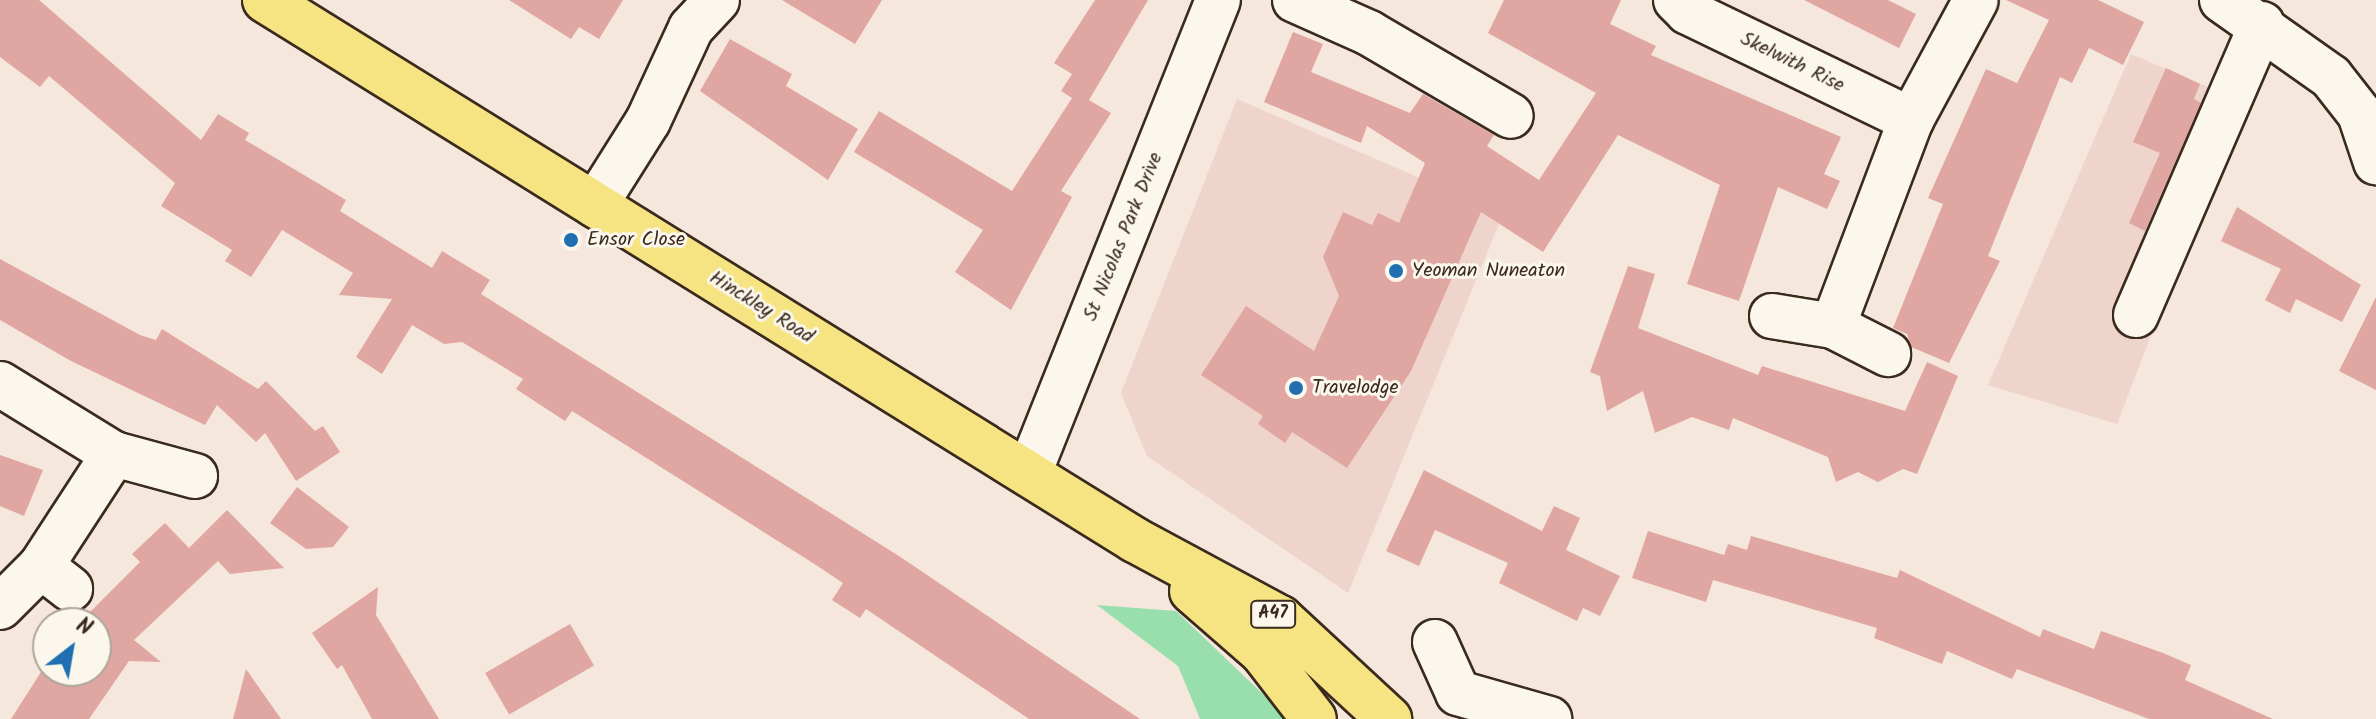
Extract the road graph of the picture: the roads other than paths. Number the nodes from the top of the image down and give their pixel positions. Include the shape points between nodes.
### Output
1 (265, 0) edge
2 (717, 0) edge
3 (1218, 0) edge
4 (1295, 0) edge
5 (1676, 0) edge
6 (1976, 0) edge
7 (2222, 0) edge
8 (2262, 24) junction
9 (1511, 116) dead end
10 (1911, 120) junction
11 (2376, 162) edge
12 (595, 205) junction
13 (2136, 315) dead end
14 (1772, 316) dead end
15 (1833, 326) junction
16 (1888, 354) dead end
17 (0, 384) edge
18 (114, 454) junction
19 (1029, 473) junction
20 (195, 476) dead end
21 (1135, 540) junction
22 (0, 607) edge
23 (1435, 642) dead end
24 (1314, 719) edge
25 (1389, 719) edge
26 (1549, 719) edge

1 - 12 main road, Hinckley Road / A47
2 - 12 street via 691,28 648,121
3 - 19 street, St Nicolas Park Drive
4 - 9 street via 1382,40
5 - 10 street, Skelwith Rise via 1688,12
6 - 10 street
7 - 8 street
8 - 11 street via 2331,77 2360,114
8 - 13 street
10 - 15 street
12 - 19 main road, Hinckley Road / A47
14 - 15 street
15 - 16 street
17 - 18 street
18 - 20 street
18 - 22 street via 56,578
19 - 21 main road, Hinckley Road / A47
21 - 24 main road, Hinckley Road / A47 via 1263,653
21 - 25 main road, Hinckley Road / A47 via 1280,618
23 - 26 street via 1458,693

